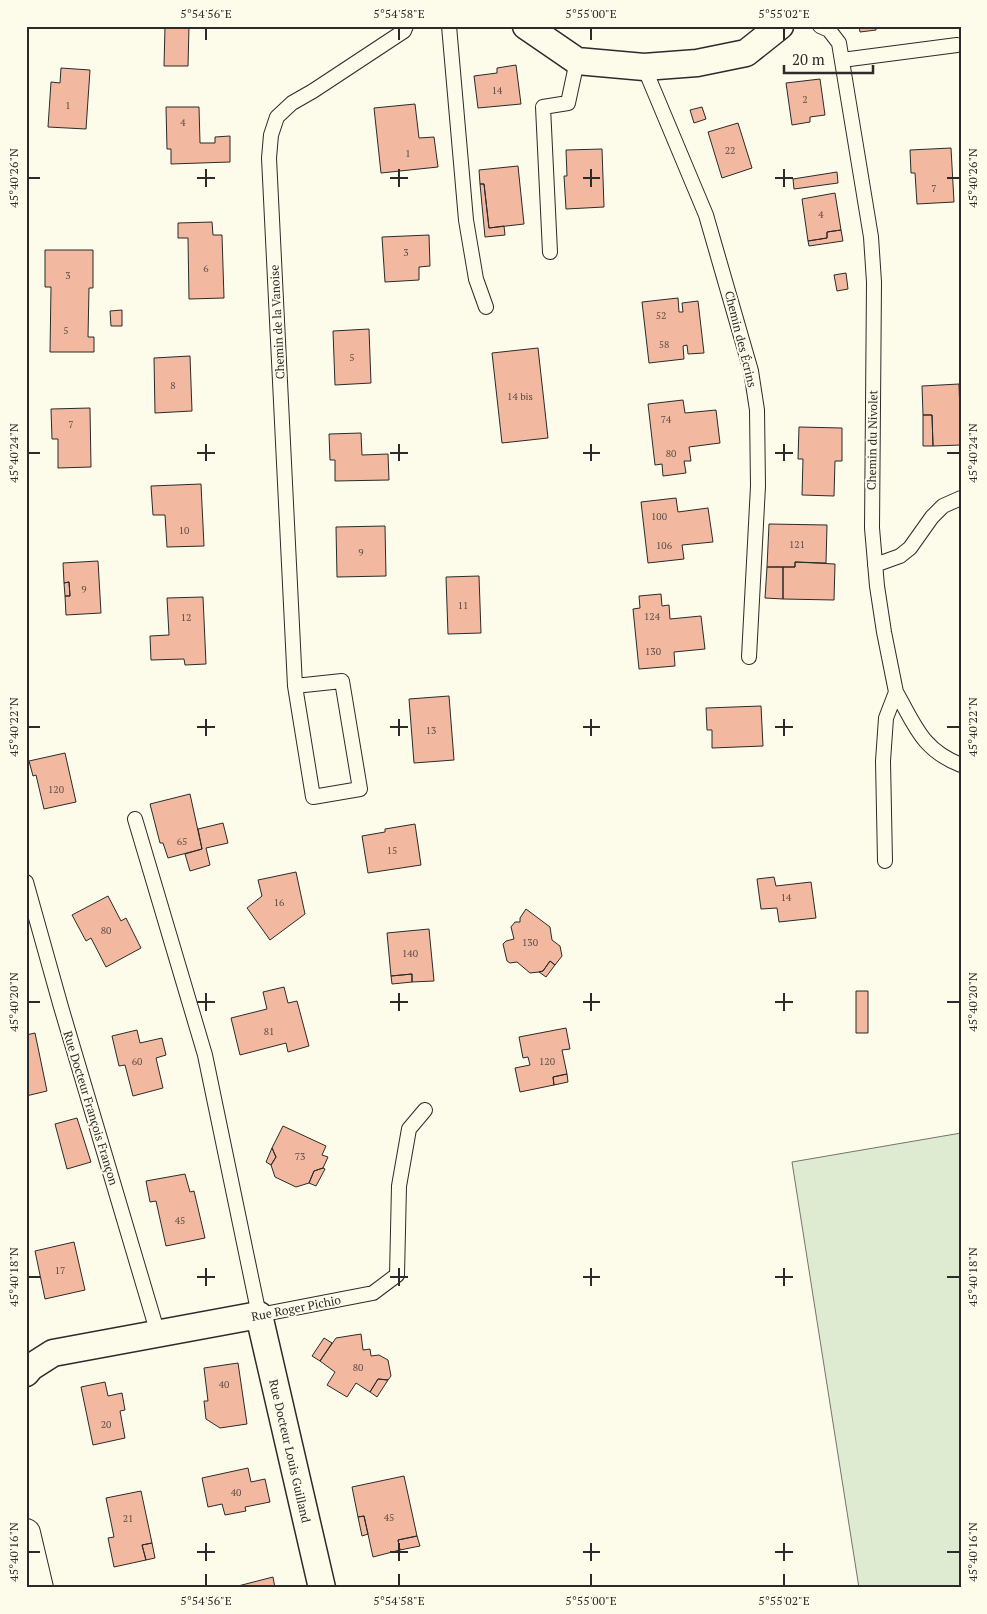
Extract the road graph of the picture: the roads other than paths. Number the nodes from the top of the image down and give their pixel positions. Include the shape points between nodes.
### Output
1 (406, 26) edge
2 (449, 26) edge
3 (526, 26) edge
4 (780, 26) edge
5 (820, 26) edge
6 (957, 45) dead end
7 (842, 60) junction
8 (577, 61) junction
9 (644, 67) junction
10 (550, 252) dead end
11 (486, 307) dead end
12 (961, 498) edge
13 (875, 565) junction
14 (749, 657) dead end
15 (295, 686) junction
16 (896, 692) junction
17 (961, 765) edge
18 (135, 819) dead end
19 (885, 861) dead end
20 (26, 882) edge
21 (426, 1110) dead end
22 (259, 1315) junction
23 (158, 1334) junction
24 (26, 1373) edge
25 (26, 1533) edge
26 (39, 1588) edge
27 (322, 1588) edge

1 - 15 lane, Chemin de la Vanoise via 404,31 292,103 277,117 271,135 269,158
2 - 11 lane via 466,220 476,279
3 - 8 street
4 - 9 street via 746,53 697,63
5 - 7 lane, Chemin du Nivolet via 829,30 839,43
6 - 7 lane
7 - 13 lane, Chemin du Nivolet via 871,237 874,282 872,528
8 - 9 street
8 - 10 lane via 568,103 543,106
9 - 14 lane, Chemin des Écrins via 706,215 751,371 757,410 758,486
12 - 13 lane via 943,506 900,556
13 - 16 lane, Chemin du Nivolet
15 - 15 lane, Chemin de la Vanoise via 313,797 360,789 342,681
16 - 17 lane, Chemin du Nivolet via 925,742 938,754
16 - 19 lane via 886,718 882,761
18 - 22 lane via 204,1055
20 - 23 lane, Rue Docteur François Françon
21 - 22 lane, Rue Roger Pichio via 409,1129 399,1186 397,1275 373,1293
22 - 23 street, Rue Roger Pichio
22 - 27 street, Rue Docteur Louis Guilland
23 - 24 street, Rue Roger Pichio via 53,1353
25 - 26 street

